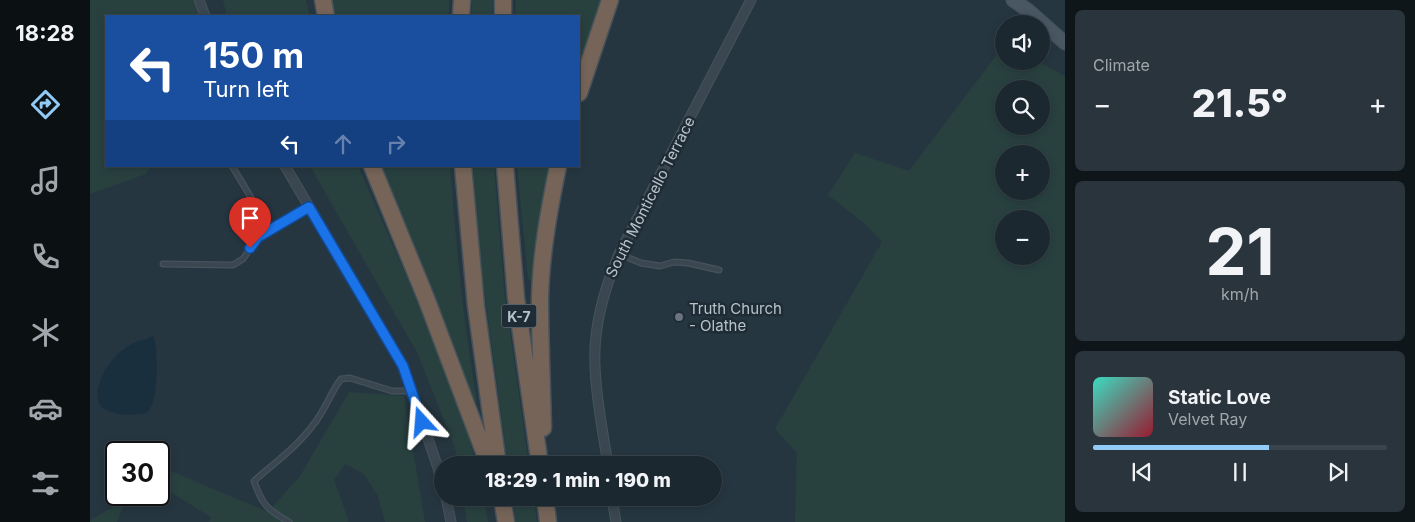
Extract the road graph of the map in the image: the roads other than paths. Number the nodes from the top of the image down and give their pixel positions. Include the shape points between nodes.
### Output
1 (200, 0) edge
2 (323, 0) edge
3 (462, 0) edge
4 (503, 0) edge
5 (610, 0) edge
6 (751, 0) edge
7 (1013, 0) edge
8 (205, 15) edge
9 (326, 15) edge
10 (461, 15) edge
11 (503, 15) edge
12 (1065, 43) edge
13 (580, 90) edge
14 (233, 167) edge
15 (286, 167) edge
16 (372, 167) edge
17 (463, 167) edge
18 (505, 167) edge
19 (558, 167) edge
20 (309, 207) junction
21 (270, 229) junction
22 (618, 254) junction
23 (163, 264) dead end
24 (719, 270) dead end
25 (412, 391) junction
26 (434, 456) edge
27 (486, 456) edge
28 (497, 456) edge
29 (539, 456) edge
30 (544, 456) edge
31 (607, 456) edge
32 (448, 506) edge
33 (503, 506) edge
34 (546, 506) edge
35 (613, 506) edge
36 (289, 522) edge
37 (451, 522) edge
38 (506, 522) edge
39 (548, 522) edge
40 (616, 522) edge

1 - 8 street
2 - 9 highway
3 - 10 highway
4 - 11 highway
5 - 13 highway
6 - 22 street, South Monticello Terrace
7 - 12 main road
14 - 21 lane
15 - 20 street
16 - 27 highway
17 - 28 highway via 476,306
18 - 29 highway, K-7 via 516,298
19 - 30 highway via 546,234 540,298
20 - 21 lane
20 - 25 street via 403,366
21 - 23 lane via 258,237 243,259 233,266
22 - 24 lane via 641,263 660,266 688,263
22 - 31 street, South Monticello Terrace via 601,304 595,347
25 - 26 street
25 - 36 lane via 392,391 350,378 341,379 308,432 254,481 265,506
32 - 37 street
33 - 38 highway
34 - 39 highway
35 - 40 street

